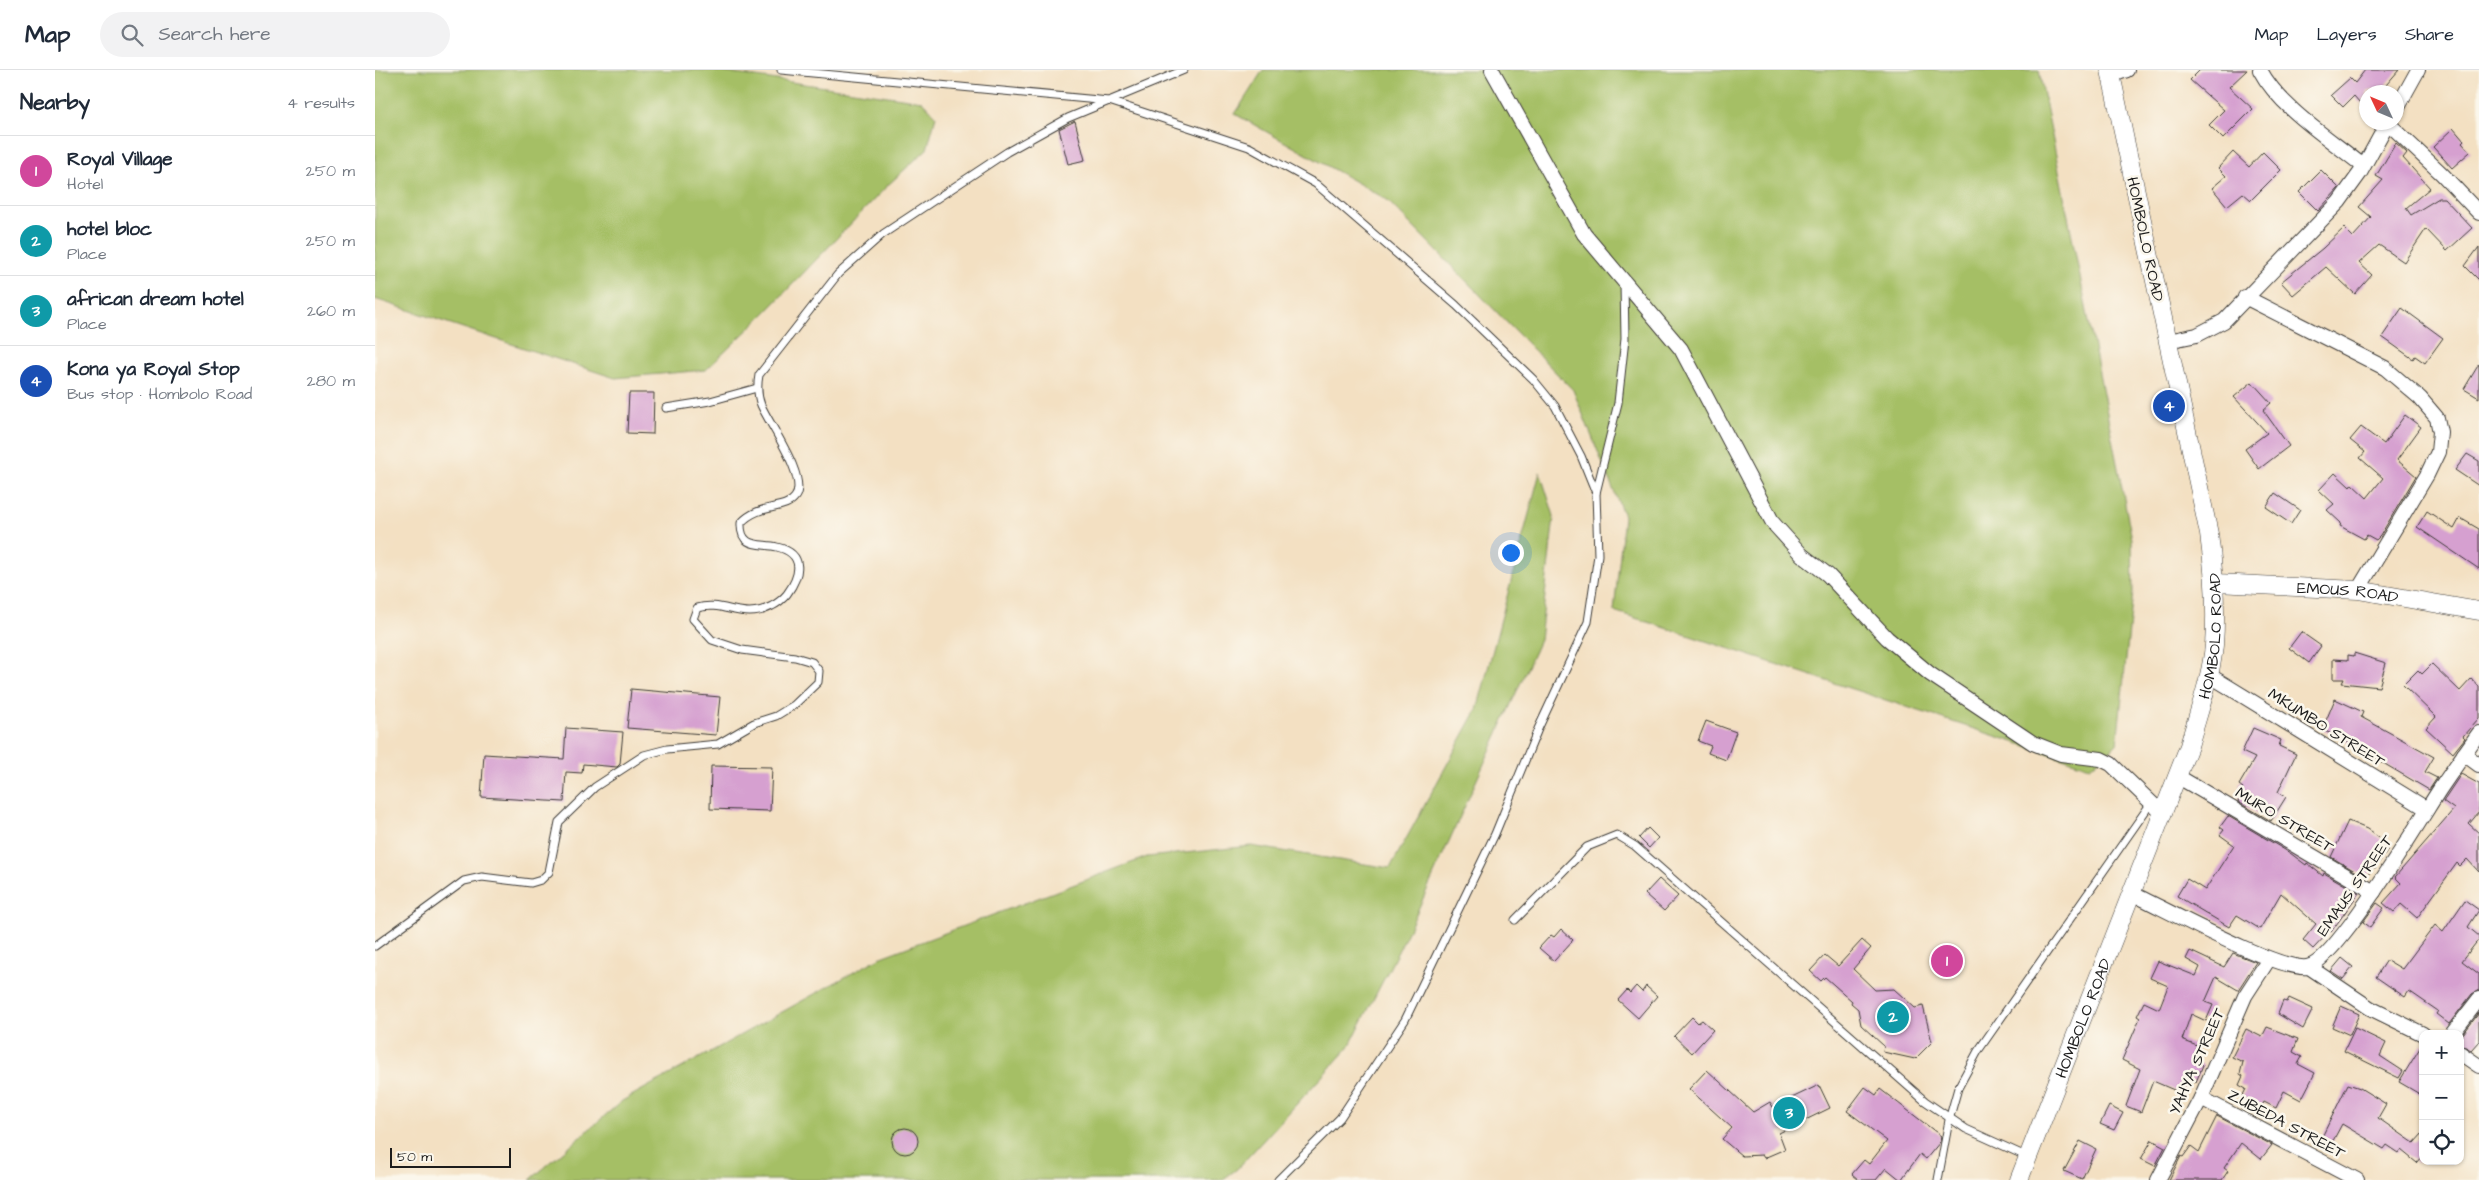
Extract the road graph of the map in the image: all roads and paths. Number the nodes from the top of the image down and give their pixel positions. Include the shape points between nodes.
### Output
1 (781, 70) edge
2 (1183, 70) edge
3 (1492, 70) edge
4 (2260, 70) edge
5 (2417, 70) edge
6 (2116, 72) edge
7 (2404, 95) edge
8 (1109, 101) junction
9 (2384, 130) edge
10 (2395, 130) edge
11 (2363, 166) junction
12 (2479, 212) edge
13 (1624, 281) junction
14 (2245, 297) junction
15 (2168, 341) junction
16 (757, 388) junction
17 (665, 408) dead end
18 (1596, 493) junction
19 (2216, 583) junction
20 (2358, 590) junction
21 (2479, 611) edge
22 (2209, 675) junction
23 (2479, 733) edge
24 (2464, 754) junction
25 (2479, 765) edge
26 (2177, 776) junction
27 (2157, 809) junction
28 (2427, 809) junction
29 (2374, 892) junction
30 (2133, 894) junction
31 (1515, 920) dead end
32 (375, 946) edge
33 (2269, 959) junction
34 (2309, 967) junction
35 (2479, 1000) edge
36 (2455, 1030) edge
37 (2419, 1032) edge
38 (2464, 1056) edge
39 (2479, 1066) edge
40 (2201, 1098) junction
41 (1949, 1120) junction
42 (2028, 1157) junction
43 (1278, 1180) edge
44 (1938, 1180) edge
45 (2019, 1180) edge
46 (2158, 1180) edge
47 (2357, 1180) edge

1 - 8 lane
2 - 8 lane
3 - 13 street via 1584,234
4 - 11 street via 2282,100
5 - 7 street
6 - 15 street, HOMBOLO ROAD
8 - 16 lane via 1068,118 1007,152 883,234 838,274 759,375
8 - 18 lane via 1249,147 1316,184 1457,305 1533,379 1555,406
9 - 11 street
10 - 12 street
11 - 14 street via 2339,202
13 - 18 lane via 1625,339 1619,403
13 - 27 street via 1681,349 1769,517 1785,538 1828,575 1887,638 1930,674 2033,743 2061,754 2101,759 2111,764
14 - 15 street via 2224,322 2197,335
14 - 20 street via 2385,368 2420,398 2437,418 2440,432 2438,452
15 - 19 street, HOMBOLO ROAD via 2209,534
16 - 17 lane via 710,401
16 - 32 lane via 761,404 784,448 798,485 797,496 789,504 748,515 741,523 741,530 744,538 757,546 776,547 789,552 797,563 797,580 782,600 762,611 745,613 710,604 697,608 693,619 712,640 742,650 813,662 819,671 819,682 794,705 718,744 667,748 644,755 595,787 559,822 549,872 541,880 531,883 482,877 464,881
18 - 43 lane via 1598,556 1588,622 1538,729 1495,834 1405,1020 1340,1118
19 - 20 street, EMOUS ROAD
19 - 22 street, HOMBOLO ROAD via 2214,646
20 - 21 street, EMOUS ROAD
22 - 26 street, HOMBOLO ROAD
22 - 28 street, MKUMBO STREET
23 - 24 street, EMAUS STREET
24 - 25 street
24 - 28 street, EMAUS STREET
26 - 27 street, HOMBOLO ROAD
26 - 29 street, MURO STREET
27 - 30 street, HOMBOLO ROAD
27 - 41 lane via 1978,1051 1958,1088
28 - 29 street, EMAUS STREET
29 - 34 street, EMAUS STREET via 2327,954
30 - 33 street
30 - 42 street, HOMBOLO ROAD
31 - 41 lane via 1587,847 1617,835 1635,846
33 - 34 street
33 - 40 street, YAHYA STREET via 2245,996
34 - 37 street via 2370,1008
35 - 36 street
38 - 39 street
40 - 46 street, YAHYA STREET
40 - 47 street, ZUBEDA STREET
41 - 42 lane
41 - 44 lane
42 - 45 street, HOMBOLO ROAD

